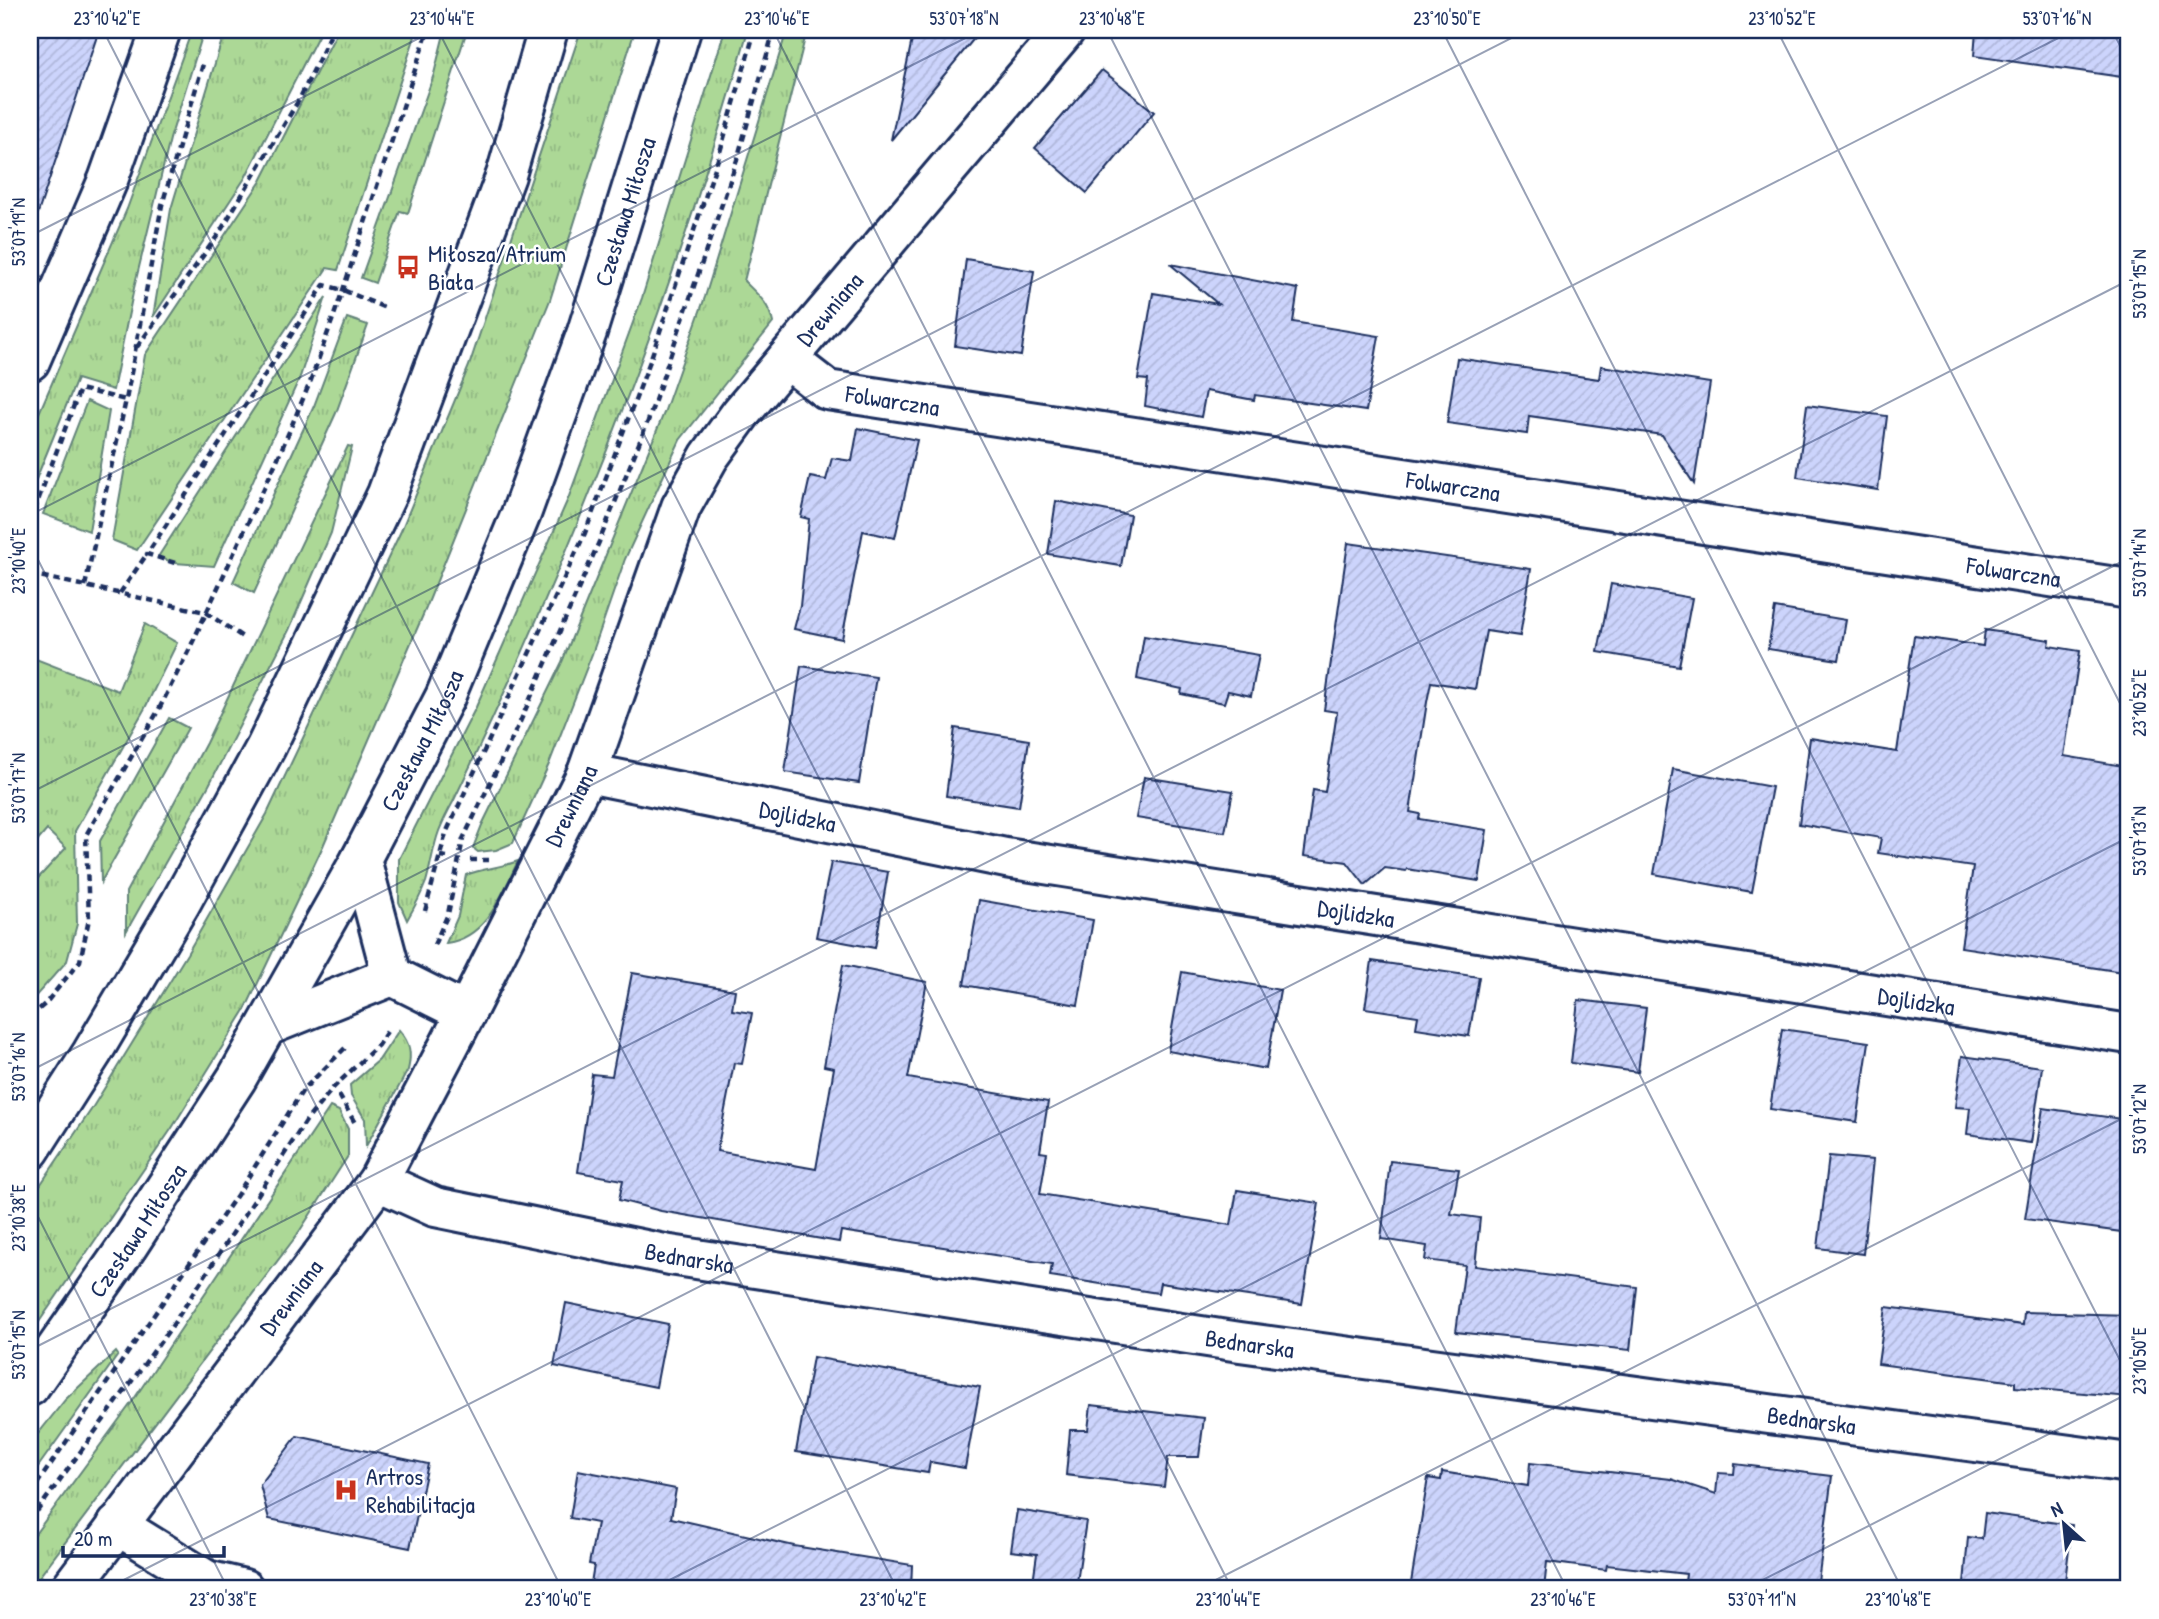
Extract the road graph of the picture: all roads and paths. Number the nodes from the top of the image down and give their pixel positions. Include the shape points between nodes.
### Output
1 (161, 30) edge
2 (332, 30) edge
3 (428, 30) edge
4 (548, 30) edge
5 (681, 30) edge
6 (755, 30) edge
7 (774, 30) edge
8 (1065, 30) edge
9 (204, 61) dead end
10 (343, 290) junction
11 (388, 309) dead end
12 (135, 350) junction
13 (787, 359) junction
14 (30, 361) edge
15 (125, 400) junction
16 (30, 522) edge
17 (147, 554) junction
18 (175, 563) dead end
19 (30, 574) edge
20 (85, 586) junction
21 (2129, 589) edge
22 (120, 594) junction
23 (205, 612) junction
24 (244, 638) dead end
25 (587, 774) junction
26 (440, 856) junction
27 (448, 857) dead end
28 (361, 859) junction
29 (423, 915) dead end
30 (434, 944) dead end
31 (392, 976) junction
32 (466, 1013) junction
33 (30, 1017) edge
34 (392, 1023) dead end
35 (267, 1026) junction
36 (2129, 1034) edge
37 (353, 1041) dead end
38 (320, 1073) junction
39 (325, 1079) dead end
40 (30, 1150) edge
41 (378, 1181) junction
42 (30, 1386) edge
43 (2129, 1463) edge
44 (30, 1494) edge
45 (30, 1521) edge
46 (117, 1525) junction
47 (70, 1589) edge
48 (244, 1589) edge

1 - 14 street via 108,180
2 - 12 path via 300,98 218,235
3 - 10 path
4 - 40 street via 506,175 387,494 260,760 180,904
5 - 28 street, Czesława Miłosza via 587,332 521,513 445,697
6 - 26 path via 650,361 590,520 446,833
7 - 30 path via 737,160 648,421 520,722 463,839 448,914
8 - 13 street, Drewniana
9 - 12 path via 162,205
10 - 11 path
10 - 17 path via 324,285
10 - 23 path via 277,460
12 - 15 path
13 - 21 street, Folwarczna via 827,390
13 - 25 street, Drewniana via 741,412 681,507
15 - 16 path via 80,388
15 - 20 path
17 - 18 path
17 - 22 path
19 - 20 path
20 - 22 path
22 - 23 path
23 - 24 path
23 - 33 path via 158,710 86,835 89,919 80,961
25 - 32 street, Drewniana
25 - 36 street, Dojlidzka via 1006,858
26 - 27 path
26 - 29 path
28 - 31 street
28 - 35 street, Czesława Miłosza
31 - 32 street
31 - 35 street
32 - 41 street, Drewniana
34 - 45 path via 378,1045 306,1121 172,1326
35 - 42 street, Czesława Miłosza via 127,1247
37 - 38 path
38 - 39 path
38 - 44 path via 303,1090 237,1195
41 - 43 street, Bednarska via 435,1207 670,1255 1240,1342
41 - 46 street, Drewniana
46 - 47 street, Drewniana
46 - 48 street via 206,1580

